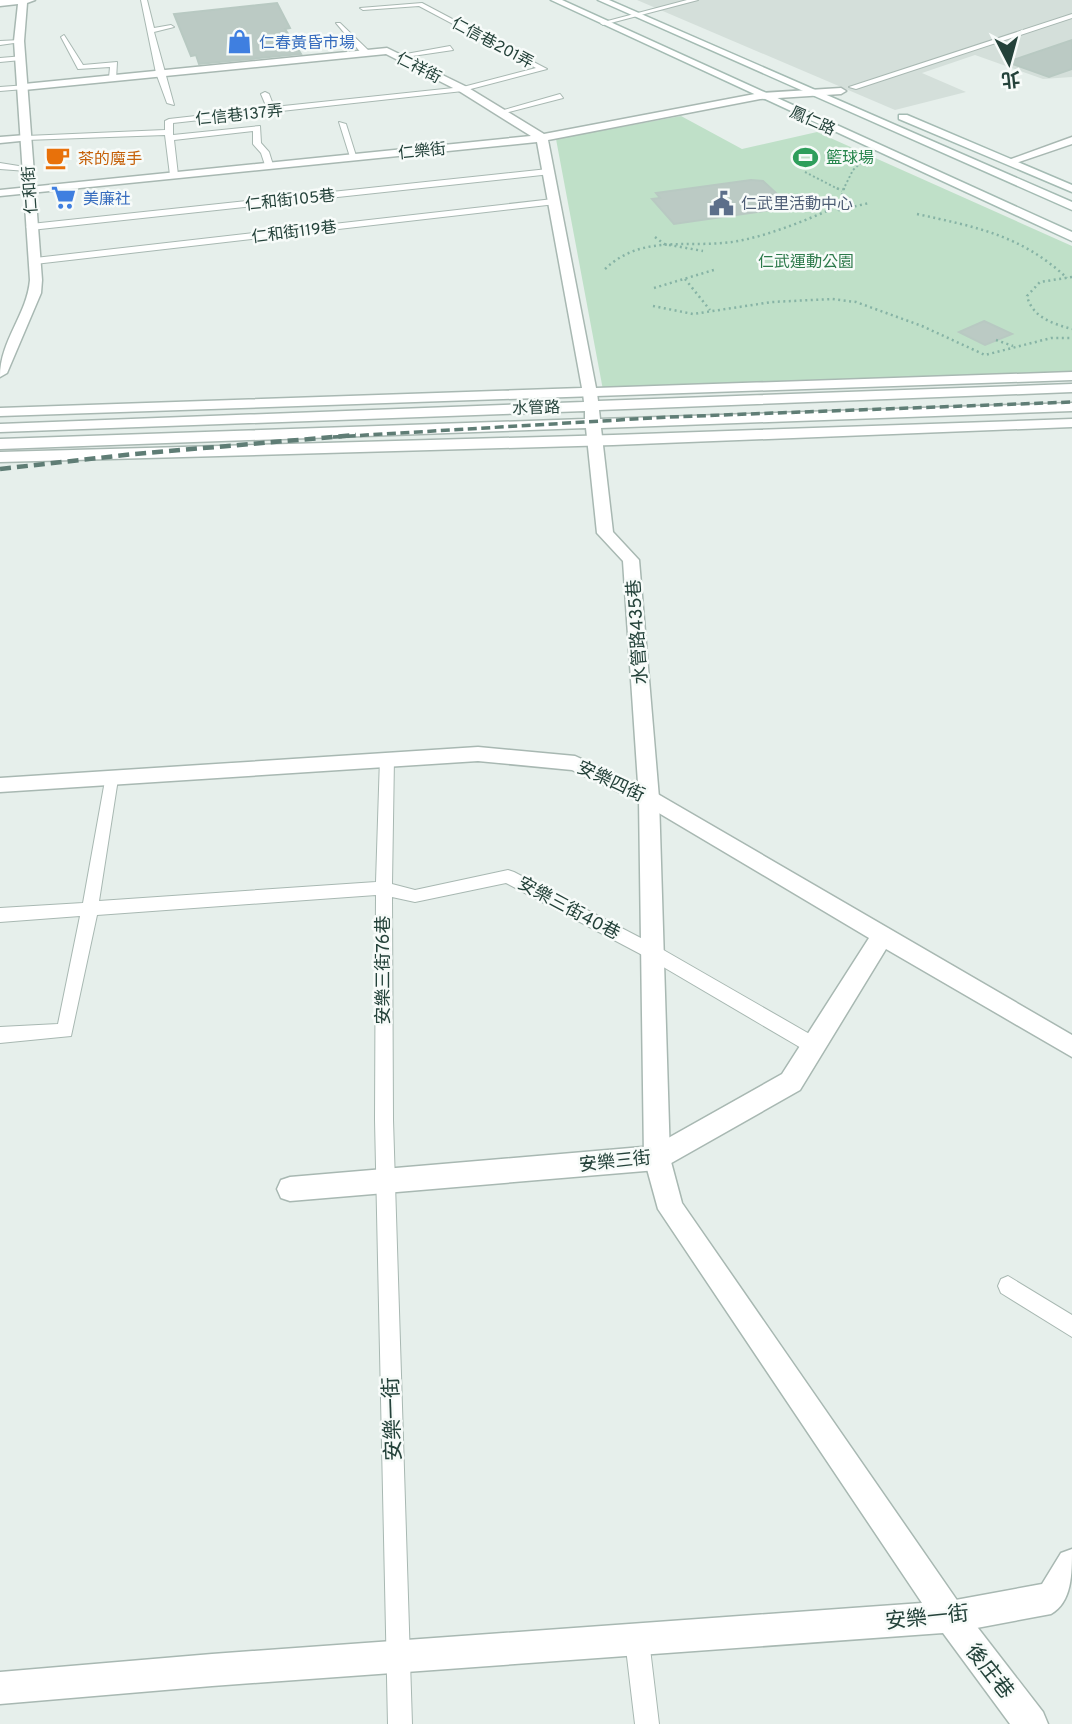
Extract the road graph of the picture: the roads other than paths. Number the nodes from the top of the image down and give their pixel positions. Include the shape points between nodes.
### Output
1 (23, 0) edge
2 (31, 0) edge
3 (144, 0) edge
4 (555, 0) edge
5 (578, 0) edge
6 (602, 0) edge
7 (631, 0) edge
8 (695, 0) edge
9 (0, 3) edge
10 (363, 8) dead end
11 (655, 10) junction
12 (635, 15) junction
13 (1072, 16) edge
14 (619, 19) junction
15 (603, 23) junction
16 (338, 24) dead end
17 (691, 26) dead end
18 (171, 27) dead end
19 (152, 30) junction
20 (64, 37) dead end
21 (19, 41) junction
22 (0, 43) edge
23 (450, 48) dead end
24 (365, 52) junction
25 (399, 56) junction
26 (20, 58) junction
27 (0, 60) edge
28 (160, 73) junction
29 (113, 78) junction
30 (820, 82) dead end
31 (23, 87) junction
32 (0, 89) edge
33 (463, 89) junction
34 (847, 89) junction
35 (811, 93) junction
36 (265, 94) dead end
37 (785, 95) junction
38 (560, 96) dead end
39 (760, 96) junction
40 (859, 99) dead end
41 (171, 103) dead end
42 (272, 111) junction
43 (501, 112) junction
44 (893, 113) dead end
45 (342, 124) dead end
46 (170, 135) junction
47 (26, 138) junction
48 (542, 138) junction
49 (0, 140) edge
50 (1072, 140) edge
51 (1055, 146) junction
52 (1072, 153) edge
53 (354, 157) junction
54 (1009, 162) junction
55 (269, 165) junction
56 (0, 166) edge
57 (27, 168) junction
58 (548, 172) junction
59 (174, 175) junction
60 (1072, 189) edge
61 (28, 190) junction
62 (0, 193) edge
63 (553, 202) junction
64 (1072, 206) edge
65 (1059, 218) dead end
66 (31, 227) junction
67 (1072, 237) edge
68 (34, 261) junction
69 (0, 373) edge
70 (1072, 376) edge
71 (1072, 388) edge
72 (592, 407) junction
73 (1072, 407) edge
74 (0, 412) edge
75 (1072, 423) edge
76 (0, 428) edge
77 (597, 440) junction
78 (0, 444) edge
79 (0, 457) edge
80 (387, 758) junction
81 (111, 779) junction
82 (0, 785) edge
83 (649, 798) junction
84 (382, 888) junction
85 (90, 909) junction
86 (0, 915) edge
87 (882, 936) junction
88 (654, 953) junction
89 (0, 1035) edge
90 (814, 1046) junction
91 (1072, 1046) edge
92 (657, 1158) junction
93 (384, 1181) junction
94 (290, 1189) dead end
95 (1008, 1286) dead end
96 (1072, 1327) edge
97 (1072, 1564) edge
98 (950, 1618) junction
99 (637, 1640) junction
100 (399, 1657) junction
101 (0, 1688) edge
102 (400, 1724) edge
103 (647, 1724) edge
104 (1031, 1724) edge

1 - 2 street
1 - 9 street
1 - 21 street, 仁和街
3 - 19 lane
4 - 15 street, 鳳仁路
5 - 14 street, 鳳仁路
6 - 12 street, 鳳仁路
7 - 11 street
8 - 11 lane
10 - 33 lane, 仁信巷201弄 via 420,4 544,69
11 - 12 lane
11 - 17 street
12 - 14 lane
12 - 35 street, 鳳仁路
13 - 34 lane
14 - 15 lane
14 - 37 street, 鳳仁路
15 - 39 street, 鳳仁路
16 - 24 lane
18 - 19 lane
19 - 28 lane
20 - 29 lane via 81,67 114,64
21 - 22 lane
21 - 26 street, 仁和街
23 - 25 lane
24 - 25 street, 仁祥街 via 387,51
24 - 28 street, 仁祥街
25 - 33 street, 仁祥街
26 - 27 lane
26 - 31 street, 仁和街
28 - 29 street, 仁祥街
28 - 41 lane
29 - 31 street, 仁祥街
30 - 34 street
31 - 32 lane
31 - 47 street, 仁和街
33 - 42 lane, 仁信巷137弄
33 - 43 street, 仁祥街
34 - 35 street, 仁樂街
34 - 40 street
35 - 37 street, 仁樂街
35 - 64 street, 鳳仁路
36 - 42 lane
37 - 39 street, 仁樂街
37 - 65 street, 鳳仁路
38 - 43 lane
39 - 48 street, 仁樂街
39 - 67 street, 鳳仁路
42 - 46 lane, 仁信巷137弄 via 169,121
43 - 48 street, 仁祥街
44 - 54 street
45 - 53 lane
46 - 47 lane, 仁信巷137弄
46 - 55 lane via 257,128 257,144
46 - 59 lane
47 - 49 street
47 - 57 street, 仁和街
48 - 53 street, 仁樂街
48 - 58 street
50 - 51 street
51 - 52 street
51 - 54 street
53 - 55 street, 仁樂街
54 - 60 street
55 - 59 street, 仁樂街
56 - 57 lane
57 - 61 street, 仁和街
58 - 63 street
58 - 66 lane, 仁和街105巷
59 - 61 street, 仁樂街
61 - 62 street, 仁樂街
61 - 66 street, 仁和街
63 - 68 lane, 仁和街119巷
63 - 72 street
66 - 68 street, 仁和街
68 - 69 street, 仁和街 via 35,293
70 - 72 street, 水管路
71 - 72 street, 水管路
72 - 73 street, 水管路
72 - 74 street, 水管路
72 - 76 street, 水管路
72 - 77 street, 水管路435巷
72 - 78 street, 水管路
75 - 77 street, 水管路
77 - 79 street, 水管路
77 - 83 street, 水管路435巷 via 605,533 631,560
80 - 81 street, 安樂四街
80 - 83 street, 安樂四街 via 478,754 575,763
80 - 84 lane, 安樂三街76巷
81 - 82 street, 安樂四街
81 - 85 lane
83 - 87 street, 安樂四街
83 - 88 street, 水管路435巷
84 - 85 lane, 安樂三街40巷
84 - 88 lane, 安樂三街40巷 via 415,896 508,876
84 - 93 lane, 安樂三街76巷
85 - 86 lane, 安樂三街40巷
85 - 89 lane via 65,1031
87 - 90 street, 安樂三街
87 - 91 street, 安樂四街
88 - 90 lane, 安樂三街40巷
88 - 92 street, 水管路435巷
90 - 92 street, 安樂三街 via 791,1082
92 - 93 street, 安樂三街
92 - 98 street, 後庄巷 via 671,1209
93 - 94 street, 安樂三街
93 - 100 lane, 安樂一街
95 - 96 lane
97 - 98 street, 安樂一街 via 1051,1598
98 - 99 street, 安樂一街
98 - 104 street, 後庄巷
99 - 100 street, 安樂一街
99 - 103 lane
100 - 101 street, 安樂一街
100 - 102 lane, 安樂一街

